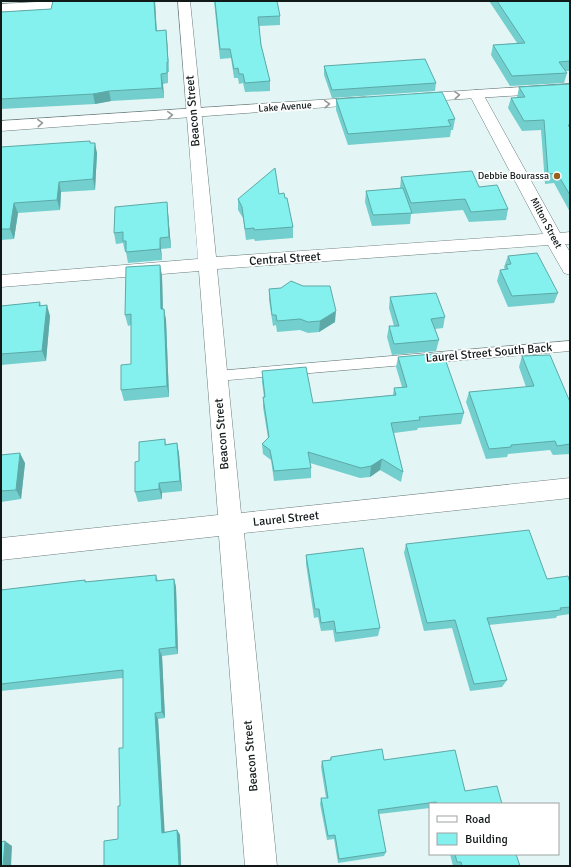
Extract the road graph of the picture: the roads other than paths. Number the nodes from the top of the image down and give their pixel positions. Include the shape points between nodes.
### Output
1 (119, 1) edge
2 (184, 1) edge
3 (1, 8) edge
4 (570, 88) edge
5 (476, 94) junction
6 (398, 99) edge
7 (382, 100) edge
8 (193, 113) junction
9 (1, 126) edge
10 (562, 239) edge
11 (207, 264) junction
12 (570, 269) edge
13 (1, 281) edge
14 (570, 346) edge
15 (217, 376) junction
16 (570, 488) edge
17 (230, 525) junction
18 (1, 549) edge
19 (261, 866) edge

1 - 3 street
2 - 8 street, Beacon Street
4 - 5 street
6 -> 5 street
5 - 10 street, Milton Street
8 -> 7 street, Lake Avenue
9 -> 8 street, Lake Avenue
8 - 11 street, Beacon Street
10 - 11 street, Central Street
10 - 12 street, Milton Street
11 - 13 street, Central Street
11 - 15 street, Beacon Street
14 - 15 lane, Laurel Street South Back
15 - 17 street, Beacon Street
16 - 17 street, Laurel Street
17 - 18 street, Laurel Street
17 - 19 street, Beacon Street

